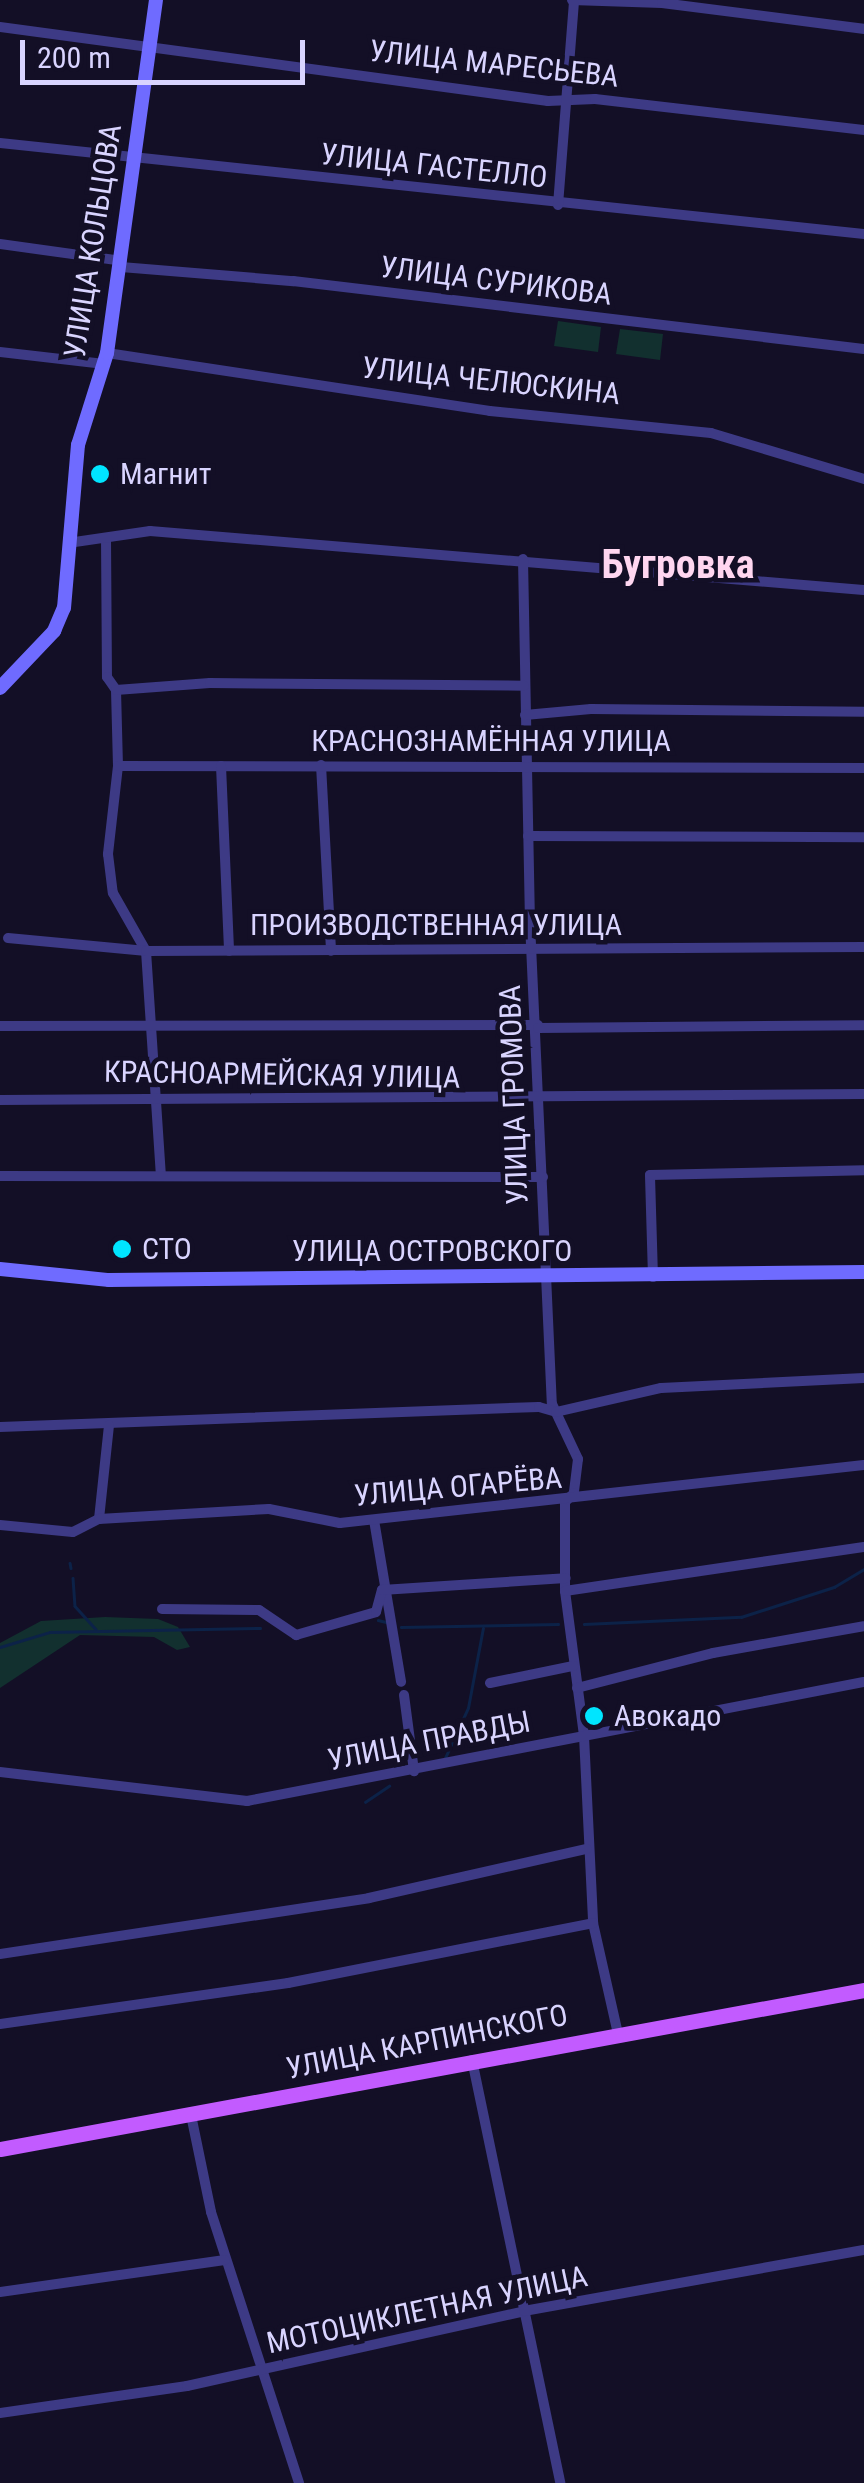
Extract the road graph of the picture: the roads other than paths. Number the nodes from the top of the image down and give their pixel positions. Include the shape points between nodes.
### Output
1 (156, 0) edge
2 (573, 0) edge
3 (0, 27) edge
4 (864, 28) edge
5 (149, 48) junction
6 (565, 98) junction
7 (864, 130) edge
8 (0, 143) edge
9 (133, 158) junction
10 (558, 205) junction
11 (864, 234) edge
12 (0, 244) edge
13 (121, 264) junction
14 (864, 349) edge
15 (0, 352) edge
16 (106, 359) junction
17 (864, 479) edge
18 (106, 538) junction
19 (68, 542) junction
20 (523, 559) junction
21 (864, 590) edge
22 (524, 686) junction
23 (0, 688) edge
24 (116, 690) junction
25 (864, 712) edge
26 (525, 716) junction
27 (322, 765) junction
28 (118, 766) junction
29 (220, 766) junction
30 (526, 768) junction
31 (864, 768) edge
32 (528, 836) junction
33 (864, 837) edge
34 (8, 938) dead end
35 (864, 947) edge
36 (331, 950) junction
37 (533, 950) junction
38 (146, 951) junction
39 (230, 951) junction
40 (864, 1025) edge
41 (0, 1026) edge
42 (538, 1026) junction
43 (152, 1028) junction
44 (864, 1094) edge
45 (156, 1096) junction
46 (0, 1100) edge
47 (540, 1102) junction
48 (864, 1170) edge
49 (161, 1174) junction
50 (0, 1176) edge
51 (542, 1178) junction
52 (0, 1268) edge
53 (864, 1272) edge
54 (654, 1277) junction
55 (547, 1278) junction
56 (864, 1378) edge
57 (556, 1412) junction
58 (109, 1426) junction
59 (0, 1427) edge
60 (864, 1466) edge
61 (565, 1502) junction
62 (99, 1519) junction
63 (374, 1520) junction
64 (0, 1526) edge
65 (864, 1547) edge
66 (566, 1578) junction
67 (382, 1590) junction
68 (565, 1591) junction
69 (162, 1609) dead end
70 (864, 1626) edge
71 (573, 1666) junction
72 (401, 1682) dead end
73 (490, 1682) dead end
74 (864, 1682) edge
75 (576, 1688) junction
76 (404, 1695) dead end
77 (584, 1736) junction
78 (0, 1772) edge
79 (414, 1772) junction
80 (587, 1849) junction
81 (593, 1922) junction
82 (0, 1954) edge
83 (864, 1990) edge
84 (0, 2024) edge
85 (618, 2034) junction
86 (472, 2060) junction
87 (192, 2115) junction
88 (0, 2149) edge
89 (864, 2250) edge
90 (225, 2260) junction
91 (0, 2292) edge
92 (524, 2311) junction
93 (261, 2370) junction
94 (0, 2413) edge
95 (298, 2483) edge
96 (560, 2483) edge

1 - 5 street, УЛИЦА КОЛЬЦОВА
2 - 4 street via 662,3
2 - 6 street
3 - 5 street, УЛИЦА МАРЕСЬЕВА
5 - 6 street, УЛИЦА МАРЕСЬЕВА
5 - 9 street, УЛИЦА КОЛЬЦОВА
6 - 7 street, УЛИЦА МАРЕСЬЕВА
6 - 10 street
8 - 9 street, УЛИЦА ГАСТЕЛЛО
9 - 10 street, УЛИЦА ГАСТЕЛЛО
9 - 13 street, УЛИЦА КОЛЬЦОВА
10 - 11 street, УЛИЦА ГАСТЕЛЛО
12 - 13 street, УЛИЦА СУРИКОВА
13 - 14 street, УЛИЦА СУРИКОВА
13 - 16 street, УЛИЦА КОЛЬЦОВА
15 - 16 street, УЛИЦА ЧЕЛЮСКИНА
16 - 17 street, УЛИЦА ЧЕЛЮСКИНА via 490,411 711,432
16 - 19 street, УЛИЦА КОЛЬЦОВА via 78,445
18 - 19 street
18 - 20 street via 150,531
18 - 24 street via 108,677
19 - 23 street, УЛИЦА КОЛЬЦОВА via 64,608 54,631
20 - 21 street
20 - 22 street, УЛИЦА ГРОМОВА
22 - 24 street via 210,682
22 - 26 street, УЛИЦА ГРОМОВА
24 - 28 street
25 - 26 street via 590,710
26 - 30 street, УЛИЦА ГРОМОВА
27 - 29 street, КРАСНОЗНАМЁННАЯ УЛИЦА
27 - 30 street, КРАСНОЗНАМЁННАЯ УЛИЦА
27 - 36 street
28 - 29 street, КРАСНОЗНАМЁННАЯ УЛИЦА
28 - 38 street via 108,854 113,893
29 - 39 street
30 - 31 street, КРАСНОЗНАМЁННАЯ УЛИЦА
30 - 32 street, УЛИЦА ГРОМОВА
32 - 33 street
32 - 37 street, УЛИЦА ГРОМОВА
34 - 38 street, ПРОИЗВОДСТВЕННАЯ УЛИЦА
35 - 37 street, ПРОИЗВОДСТВЕННАЯ УЛИЦА
36 - 37 street, ПРОИЗВОДСТВЕННАЯ УЛИЦА
36 - 39 street, ПРОИЗВОДСТВЕННАЯ УЛИЦА
37 - 42 street, УЛИЦА ГРОМОВА
38 - 39 street, ПРОИЗВОДСТВЕННАЯ УЛИЦА
38 - 43 street
40 - 42 street
41 - 43 street
42 - 43 street via 298,1021
42 - 47 street, УЛИЦА ГРОМОВА
43 - 45 street
44 - 47 street, КРАСНОАРМЕЙСКАЯ УЛИЦА
45 - 46 street, КРАСНОАРМЕЙСКАЯ УЛИЦА
45 - 47 street, КРАСНОАРМЕЙСКАЯ УЛИЦА
45 - 49 street
47 - 51 street, УЛИЦА ГРОМОВА
48 - 54 street via 650,1176
49 - 50 street
49 - 51 street
51 - 55 street, УЛИЦА ГРОМОВА
52 - 55 street, УЛИЦА ОСТРОВСКОГО via 109,1280
53 - 54 street, УЛИЦА ОСТРОВСКОГО
54 - 55 street, УЛИЦА ОСТРОВСКОГО
55 - 57 street, УЛИЦА ГРОМОВА
56 - 57 street via 661,1388
57 - 58 street via 539,1407 319,1413
57 - 61 street, УЛИЦА ГРОМОВА via 578,1459 574,1493
58 - 59 street
58 - 62 street
60 - 61 street, УЛИЦА ОГАРЁВА
61 - 63 street, УЛИЦА ОГАРЁВА
61 - 66 street, УЛИЦА ГРОМОВА
62 - 63 street, УЛИЦА ОГАРЁВА via 269,1510 340,1523
62 - 64 street, УЛИЦА ОГАРЁВА via 73,1532
63 - 67 street
65 - 68 street
66 - 67 street
66 - 68 street, УЛИЦА ГРОМОВА
67 - 69 street via 376,1612 296,1635 259,1610
67 - 72 street
68 - 71 street, УЛИЦА ГРОМОВА
70 - 75 street via 713,1652
71 - 73 street
71 - 75 street, УЛИЦА ГРОМОВА
74 - 77 street, УЛИЦА ПРАВДЫ
75 - 77 street, УЛИЦА ГРОМОВА
76 - 79 street
77 - 79 street, УЛИЦА ПРАВДЫ
77 - 80 street, УЛИЦА ГРОМОВА
78 - 79 street, УЛИЦА ПРАВДЫ via 246,1800
80 - 81 street, УЛИЦА ГРОМОВА
80 - 82 street via 369,1898
81 - 84 street via 288,1983
81 - 85 street, УЛИЦА ГРОМОВА
83 - 85 main road, УЛИЦА КАРПИНСКОГО
85 - 86 main road, УЛИЦА КАРПИНСКОГО
86 - 87 main road, УЛИЦА КАРПИНСКОГО
86 - 92 street
87 - 88 main road, УЛИЦА КАРПИНСКОГО
87 - 90 street
89 - 92 street, МОТОЦИКЛЕТНАЯ УЛИЦА
90 - 91 street
90 - 93 street
92 - 93 street, МОТОЦИКЛЕТНАЯ УЛИЦА
92 - 96 street
93 - 94 street, МОТОЦИКЛЕТНАЯ УЛИЦА
93 - 95 street

